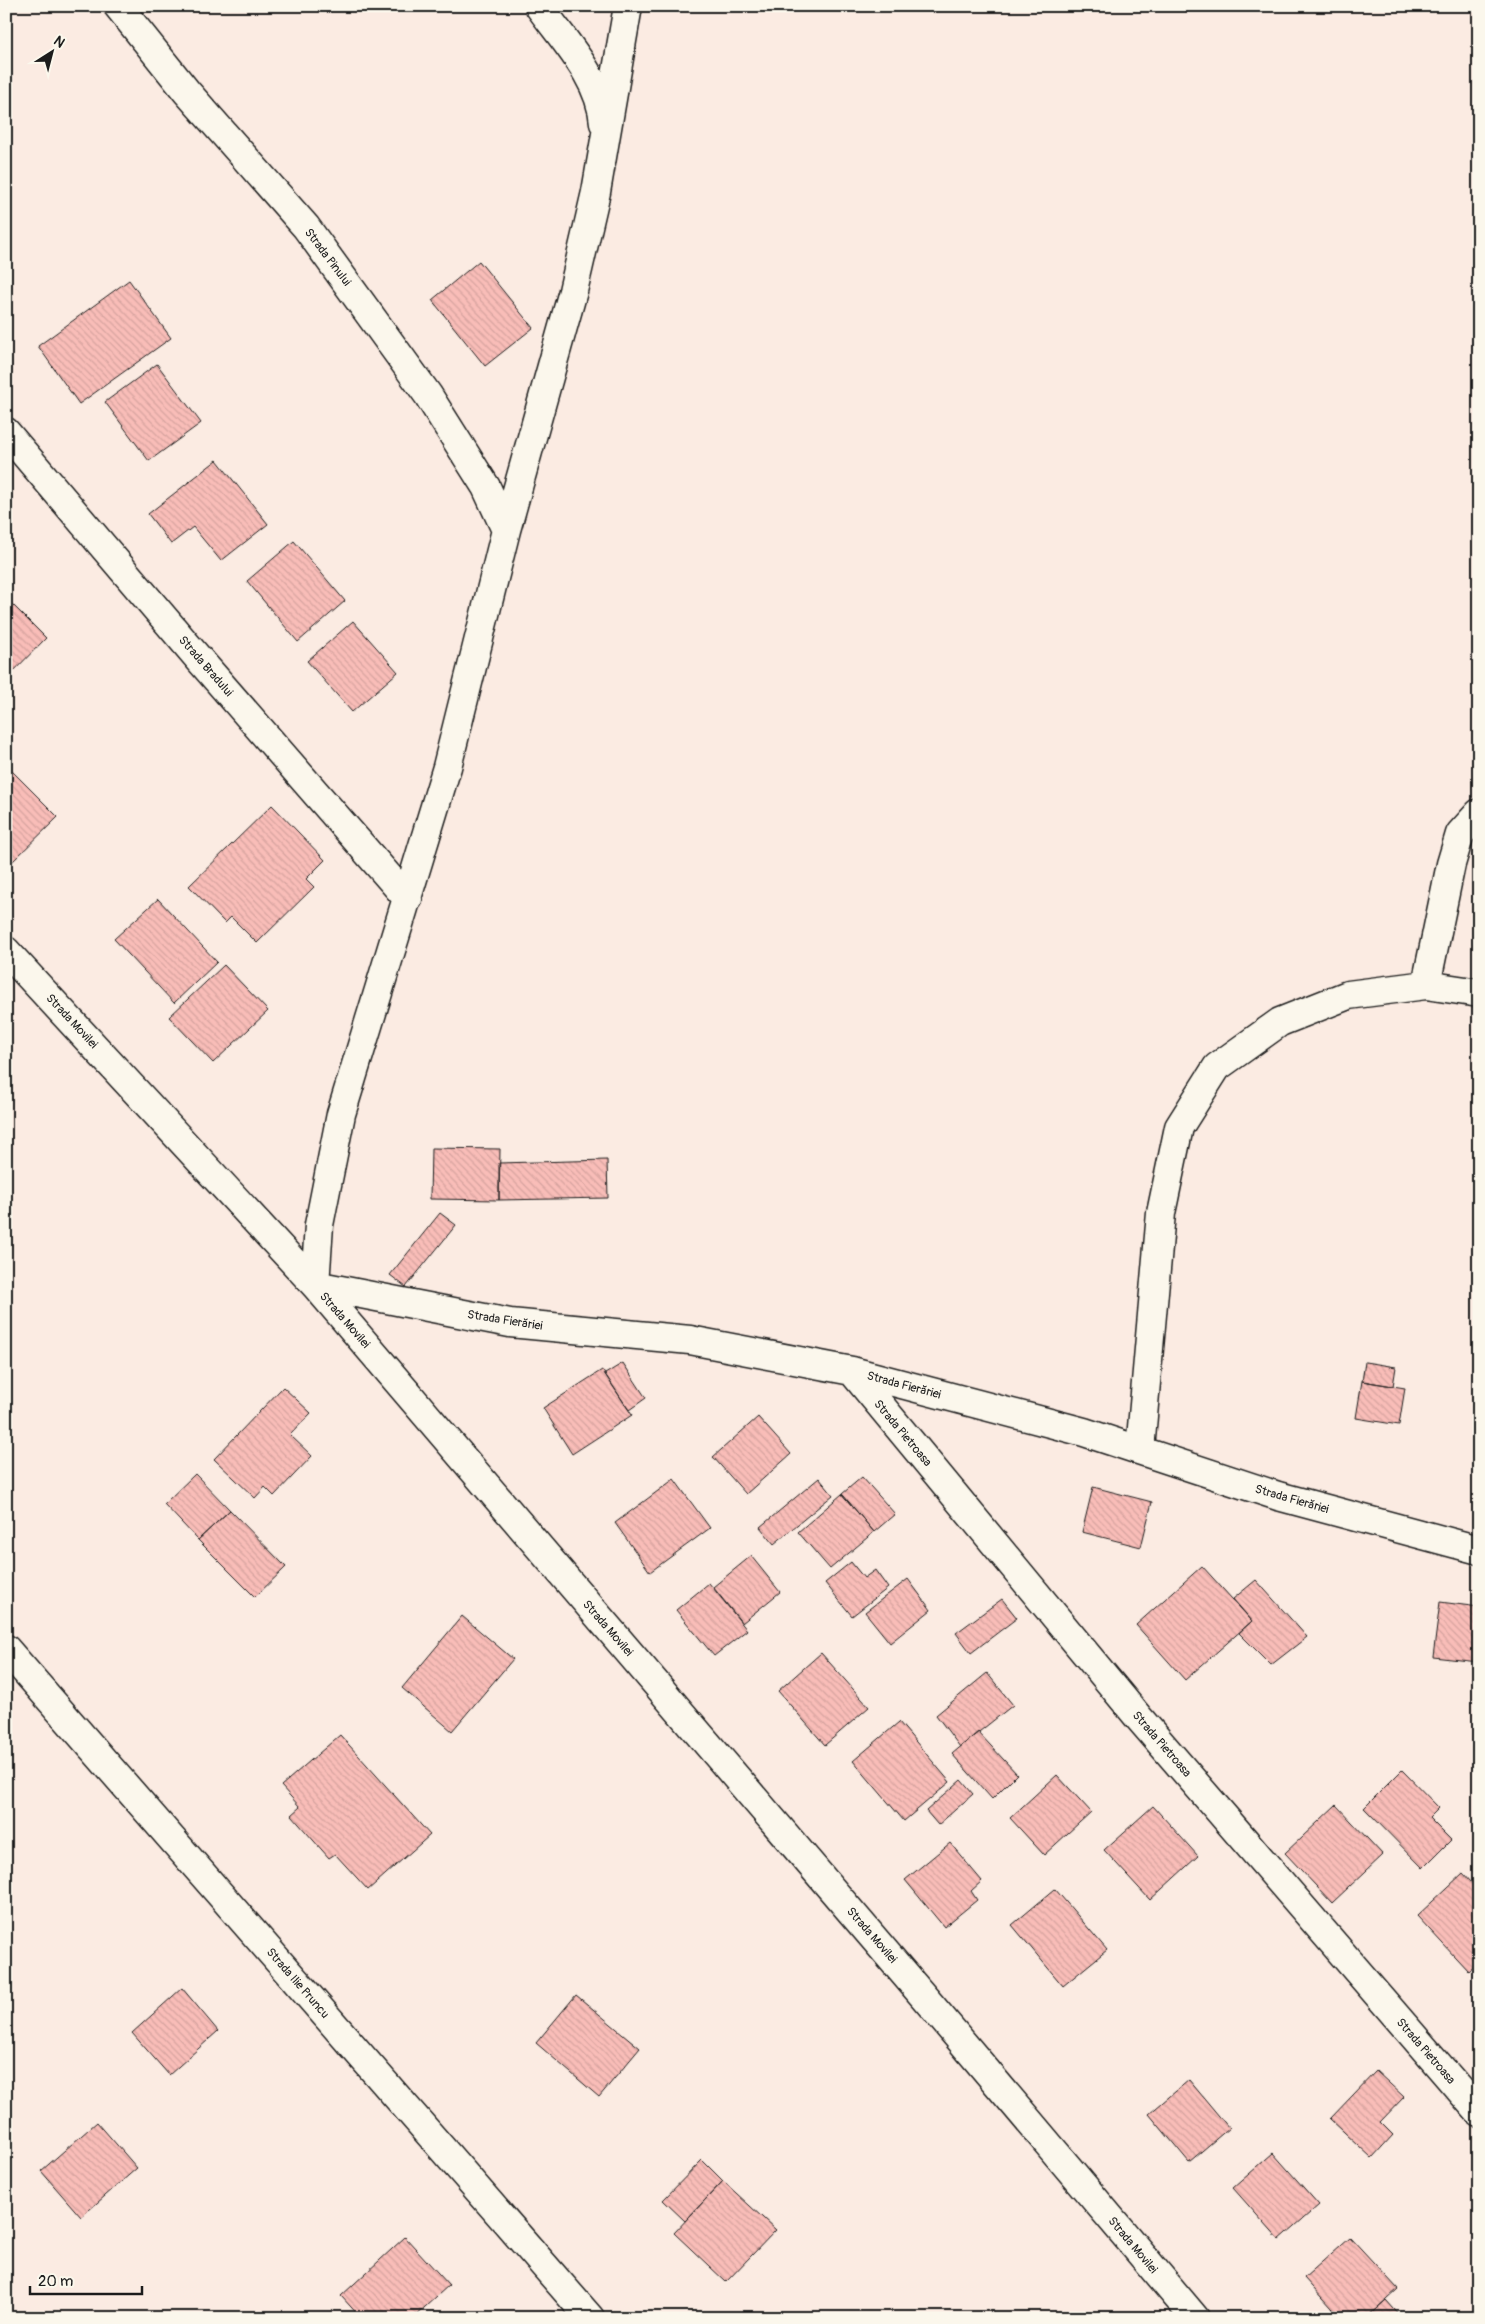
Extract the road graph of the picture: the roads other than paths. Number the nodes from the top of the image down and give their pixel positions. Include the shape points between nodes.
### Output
1 (118, 6) edge
2 (539, 6) edge
3 (628, 6) edge
4 (605, 142) junction
5 (6, 432) edge
6 (506, 530) junction
7 (1479, 813) edge
8 (408, 899) junction
9 (6, 951) edge
10 (1426, 985) junction
11 (1479, 993) edge
12 (315, 1284) junction
13 (852, 1371) junction
14 (1140, 1450) junction
15 (1479, 1550) edge
16 (6, 1649) edge
17 (1479, 2112) edge
18 (590, 2318) edge
19 (1195, 2318) edge

1 - 6 street, Strada Pinului via 187,92 312,235 428,395 486,487
2 - 4 street via 587,72 603,107
3 - 4 street
4 - 6 street via 573,291
5 - 8 street, Strada Bradului
6 - 8 street via 447,766
7 - 10 street via 1460,834
8 - 12 street via 341,1114 319,1225
9 - 12 street, Strada Movilei
10 - 11 street
10 - 14 street via 1348,996 1280,1022 1217,1067 1179,1128 1160,1213
12 - 13 street, Strada Fierăriei via 510,1323 690,1340
12 - 19 street, Strada Movilei
13 - 14 street, Strada Fierăriei via 1084,1432
13 - 17 street, Strada Pietroasa via 1139,1718
14 - 15 street, Strada Fierăriei via 1278,1496
16 - 18 street, Strada Ilie Pruncu

